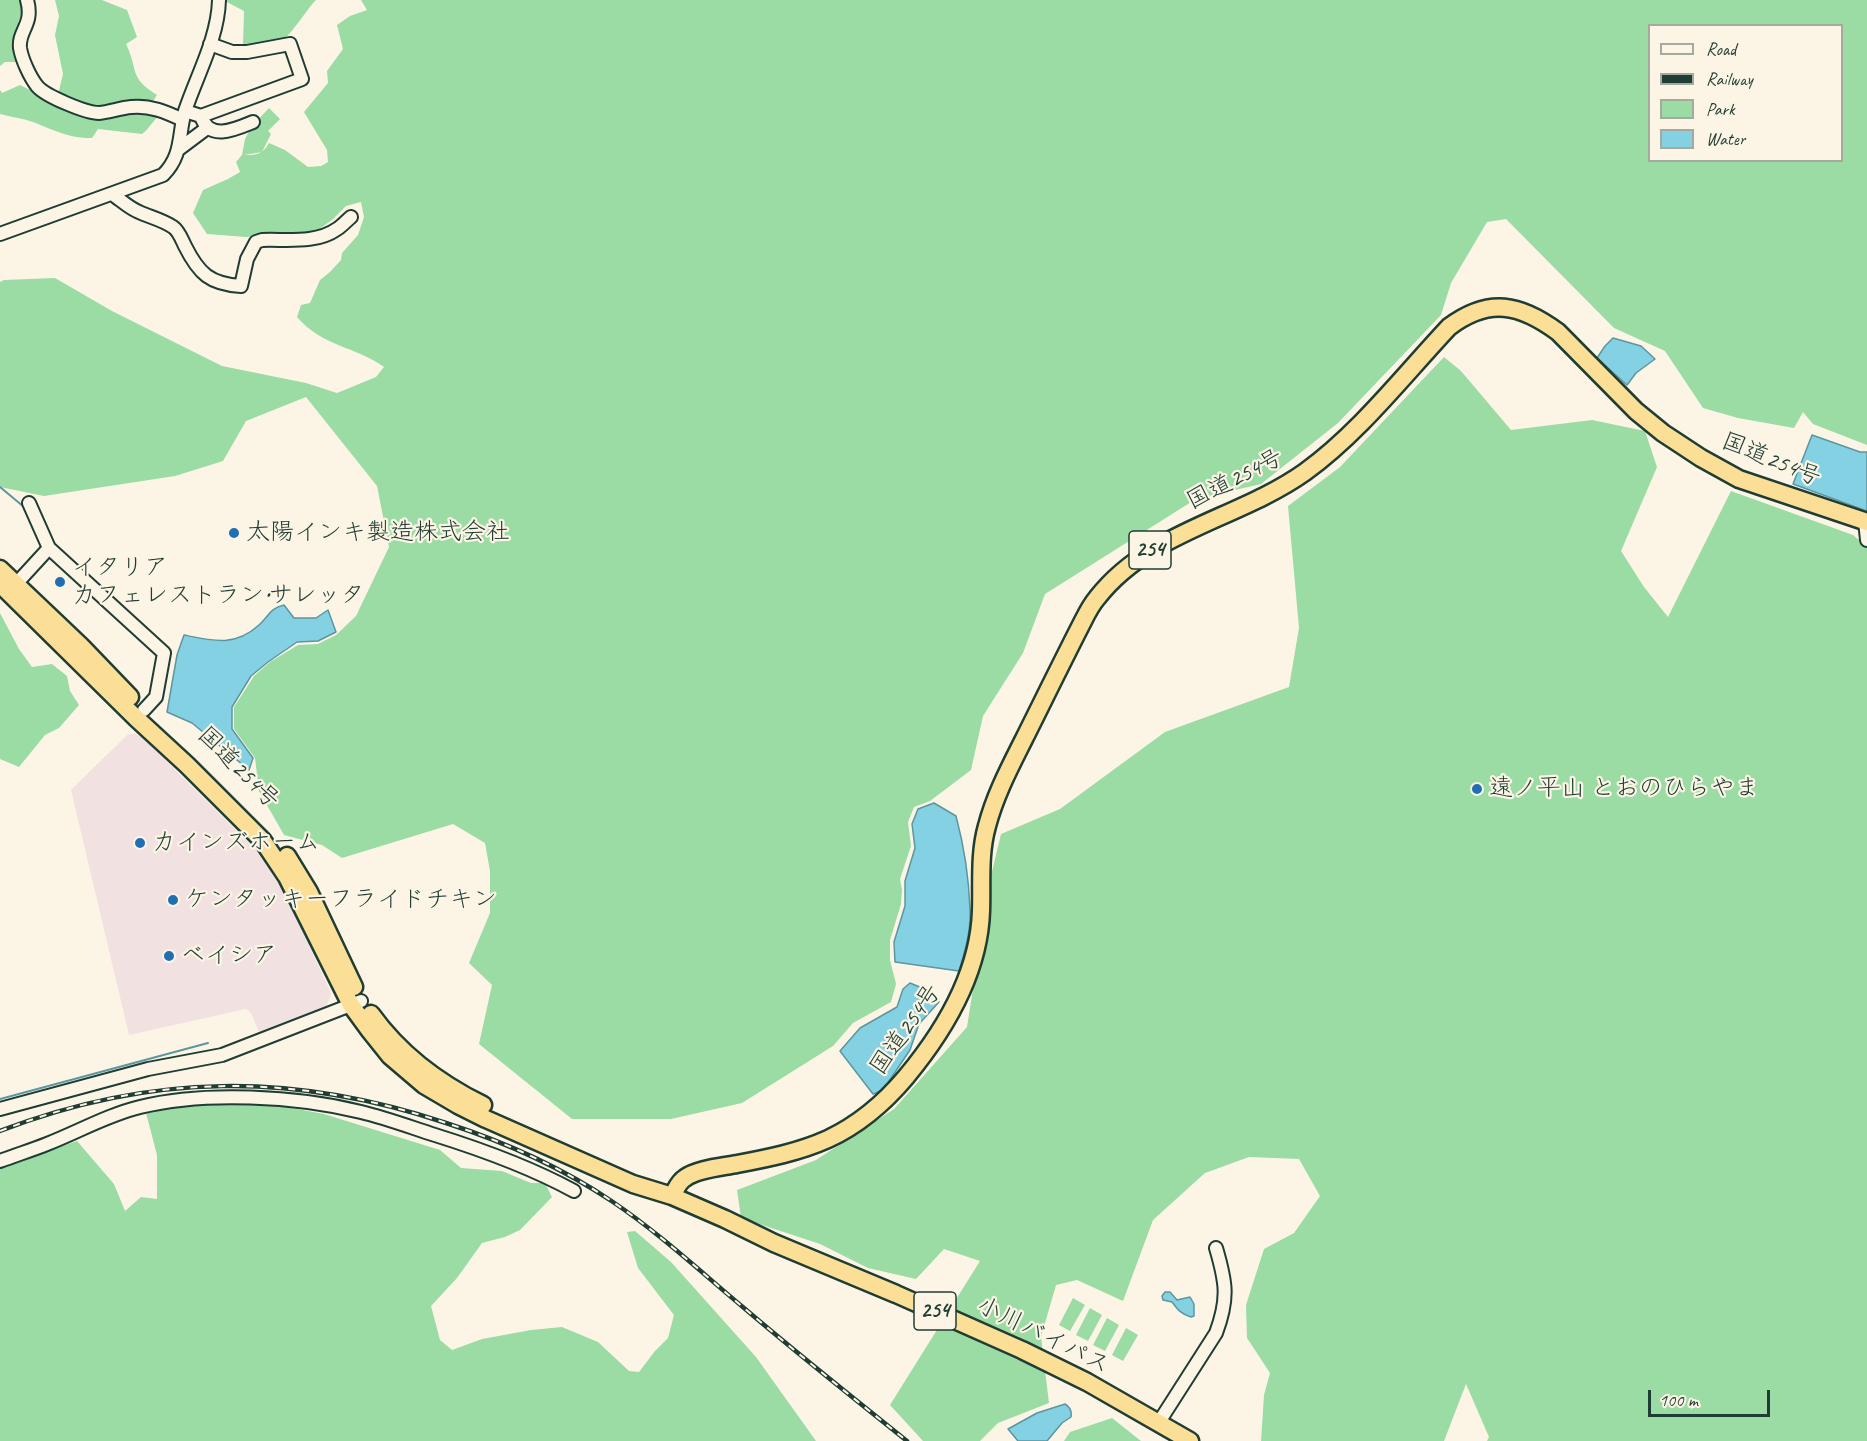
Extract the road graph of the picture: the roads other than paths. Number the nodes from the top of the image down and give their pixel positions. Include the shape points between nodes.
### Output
1 (27, 0) edge
2 (219, 0) edge
3 (210, 44) junction
4 (184, 116) junction
5 (204, 122) junction
6 (253, 122) dead end
7 (179, 148) junction
8 (112, 194) junction
9 (351, 216) dead end
10 (0, 234) edge
11 (29, 503) dead end
12 (1866, 521) edge
13 (1867, 540) edge
14 (50, 548) junction
15 (0, 569) edge
16 (8, 584) edge
17 (144, 710) junction
18 (356, 1003) junction
19 (0, 1108) edge
20 (0, 1161) edge
21 (574, 1191) dead end
22 (672, 1196) junction
23 (1216, 1248) dead end
24 (1159, 1422) junction
25 (1190, 1441) edge

1 - 4 street via 29,19 20,48 37,87 83,110 98,113 134,107
2 - 3 street
3 - 4 street
3 - 5 street via 232,52 247,52 290,44 302,80
4 - 5 street
4 - 7 street
5 - 6 street via 209,130 229,132
5 - 7 street
7 - 8 street via 164,175
8 - 9 street via 136,211 172,227 201,271 210,280 227,285 241,286 256,242 321,237
8 - 10 street
11 - 14 street
12 - 13 street
12 - 22 highway, 国道254号 / 254 via 1739,479 1701,458 1636,411 1543,321 1502,307 1462,317 1343,441 1304,472 1158,546 1127,567 1097,598 1002,785 986,827 979,933 973,964 940,1032 906,1078 853,1126 828,1139 784,1155 685,1177
14 - 16 street
14 - 17 street via 164,653 156,697
15 - 16 highway, 国道254号 / 254
16 - 17 highway, 国道254号 / 254 via 81,646
16 - 18 highway, 国道254号 / 254 via 128,710 263,841
17 - 18 highway, 国道254号 / 254 via 271,834 305,885
18 - 19 street via 222,1054
18 - 22 highway, 国道254号 / 254 via 402,1050 467,1097
20 - 21 street via 141,1107 205,1098 249,1098 314,1103 367,1113 499,1156
22 - 24 highway, 小川バイパス / 254 via 1022,1350
23 - 24 street via 1226,1285 1224,1310 1210,1343
24 - 25 highway, 小川バイパス / 254

